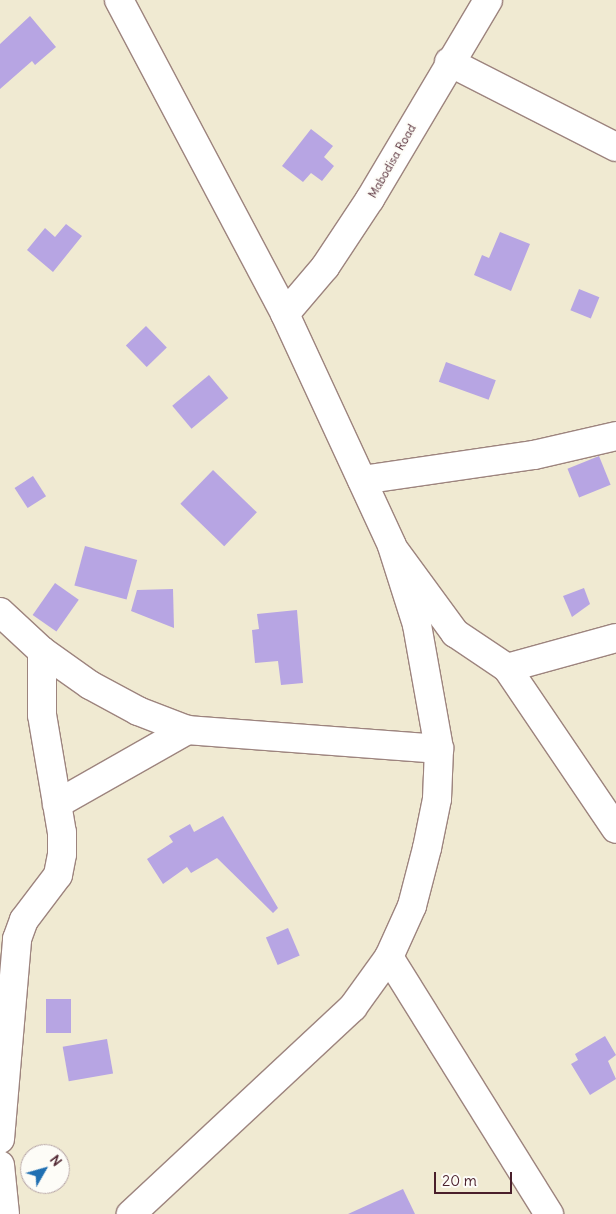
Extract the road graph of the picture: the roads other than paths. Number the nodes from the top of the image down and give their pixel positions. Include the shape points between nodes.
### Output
1 (119, 0) edge
2 (488, 0) edge
3 (449, 62) junction
4 (616, 147) edge
5 (285, 314) junction
6 (616, 436) edge
7 (362, 480) junction
8 (392, 546) junction
9 (0, 612) edge
10 (616, 638) edge
11 (42, 651) junction
12 (507, 668) junction
13 (186, 730) junction
14 (439, 749) junction
15 (57, 804) junction
16 (616, 829) edge
17 (389, 957) junction
18 (0, 1140) edge
19 (0, 1166) edge
20 (5, 1214) edge
21 (131, 1214) edge
22 (549, 1214) edge

1 - 5 street
2 - 3 street, Mabodisa Road
3 - 4 street
3 - 5 street, Mabodisa Road via 370,198 325,266
5 - 7 street
6 - 7 street via 534,454
7 - 8 street
8 - 12 street via 455,633
8 - 14 street via 417,624
9 - 11 street
10 - 12 street
11 - 13 street via 90,685 138,711
11 - 15 street via 42,715
12 - 16 street
13 - 14 street
13 - 15 street
14 - 17 street via 437,799 427,848 412,906
15 - 18 street via 62,847 58,875 24,920 17,939
17 - 21 street via 353,1007
17 - 22 street
19 - 20 street

